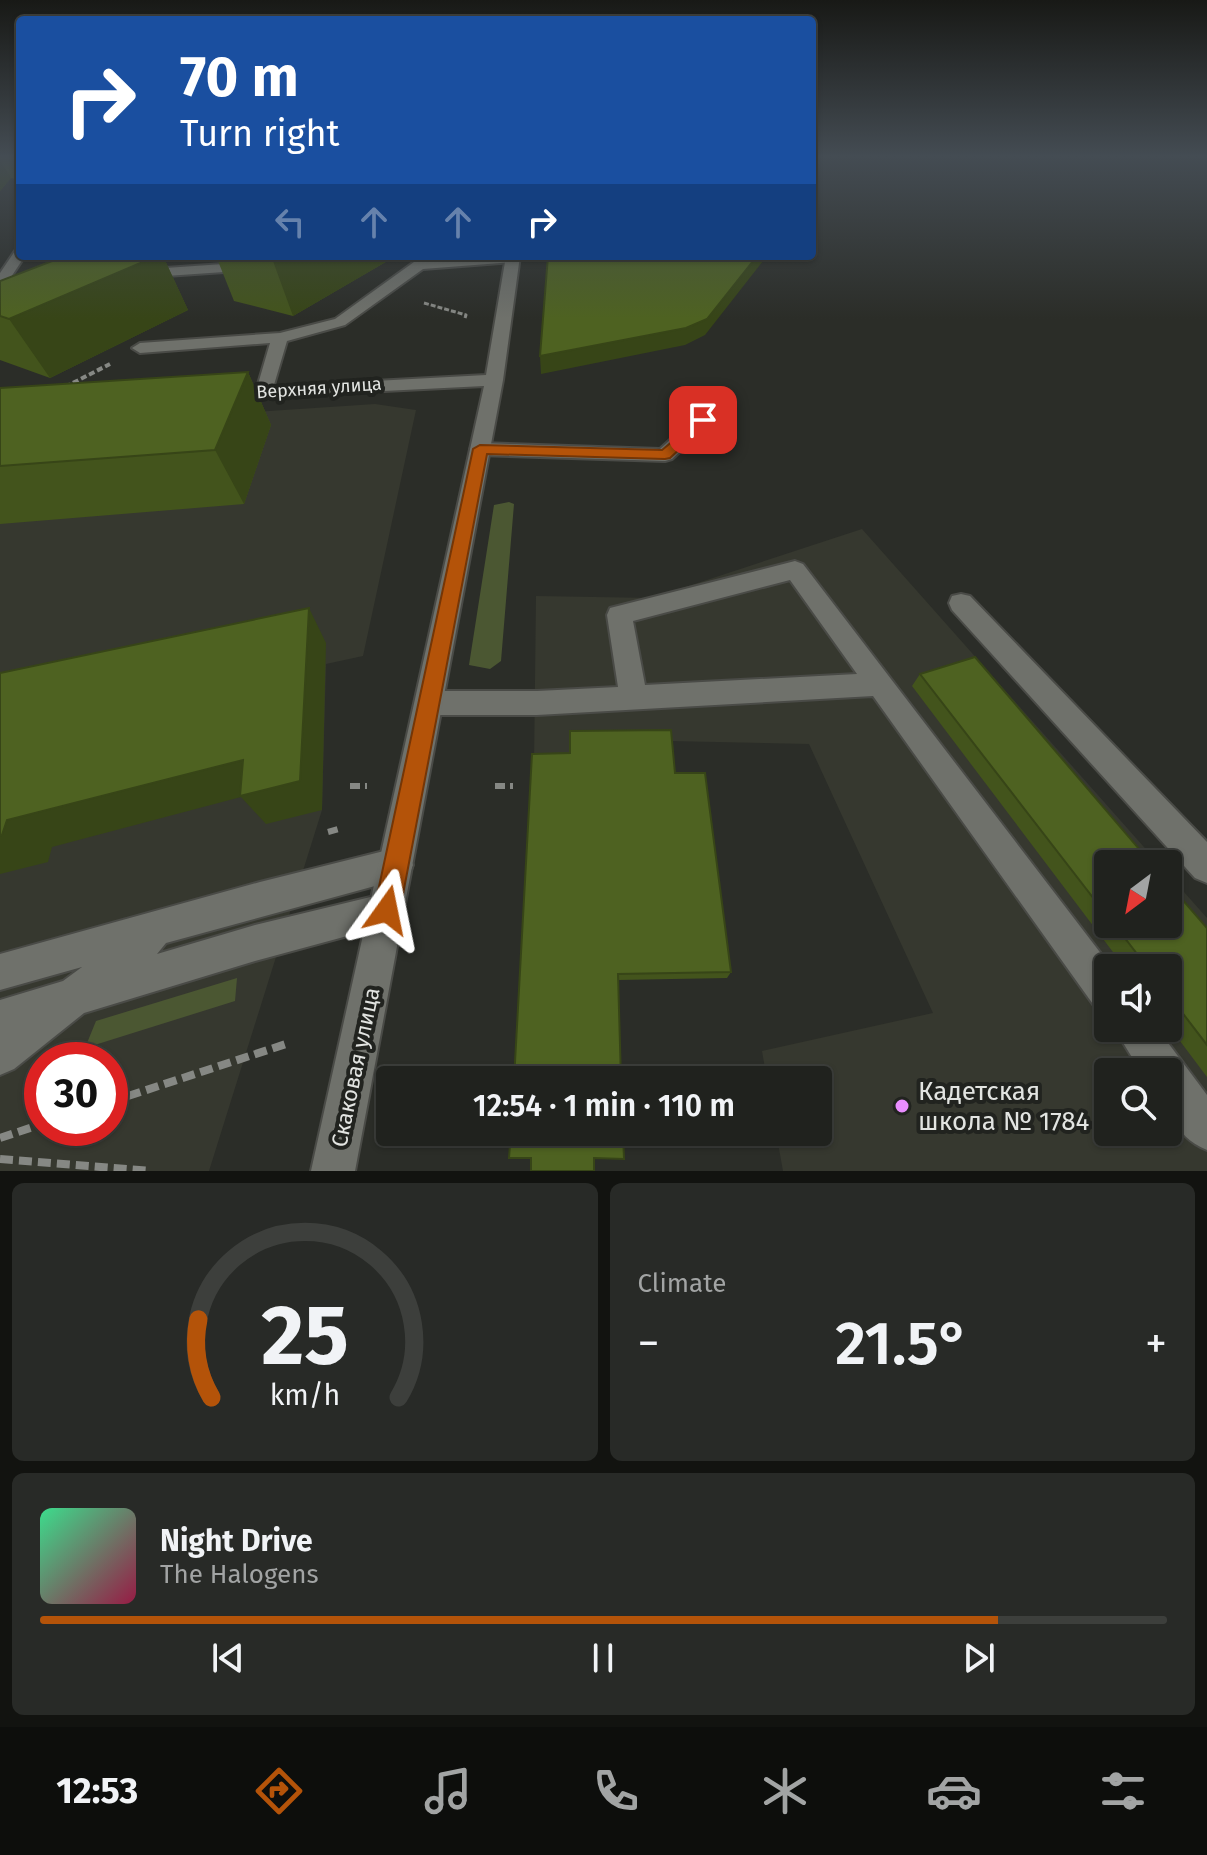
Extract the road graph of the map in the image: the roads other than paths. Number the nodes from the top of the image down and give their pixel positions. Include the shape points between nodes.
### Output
1 (16, 260) edge
2 (248, 260) edge
3 (478, 260) edge
4 (513, 260) edge
5 (124, 274) edge
6 (0, 283) edge
7 (280, 338) junction
8 (140, 348) road end
9 (494, 380) junction
10 (265, 391) junction
11 (205, 395) edge
12 (703, 420) dead end
13 (480, 449) junction
14 (961, 603) dead end
15 (880, 684) junction
16 (634, 697) junction
17 (429, 703) junction
18 (396, 865) junction
19 (1207, 866) edge
20 (387, 910) junction
21 (163, 926) junction
22 (0, 972) edge
23 (1094, 975) edge
24 (68, 999) junction
25 (0, 1019) edge
26 (0, 1055) edge
27 (1182, 1095) edge
28 (1207, 1129) edge
29 (333, 1171) edge

1 - 6 street
2 - 5 street via 224,268
3 - 7 street via 419,265 340,322
4 - 9 street, Скаковая улица
7 - 8 street
7 - 10 street
9 - 10 street, Верхняя улица
9 - 13 street, Скаковая улица
10 - 11 street, Верхняя улица
12 - 13 street via 665,455
13 - 17 street, Скаковая улица
14 - 19 street
15 - 16 street
15 - 16 street via 795,570 619,615
15 - 23 street
16 - 17 street
17 - 18 street, Скаковая улица
18 - 20 street, Скаковая улица
18 - 21 street
20 - 24 street
20 - 29 street, Скаковая улица
21 - 22 street
21 - 24 street
24 - 25 street
24 - 26 street
27 - 28 street

